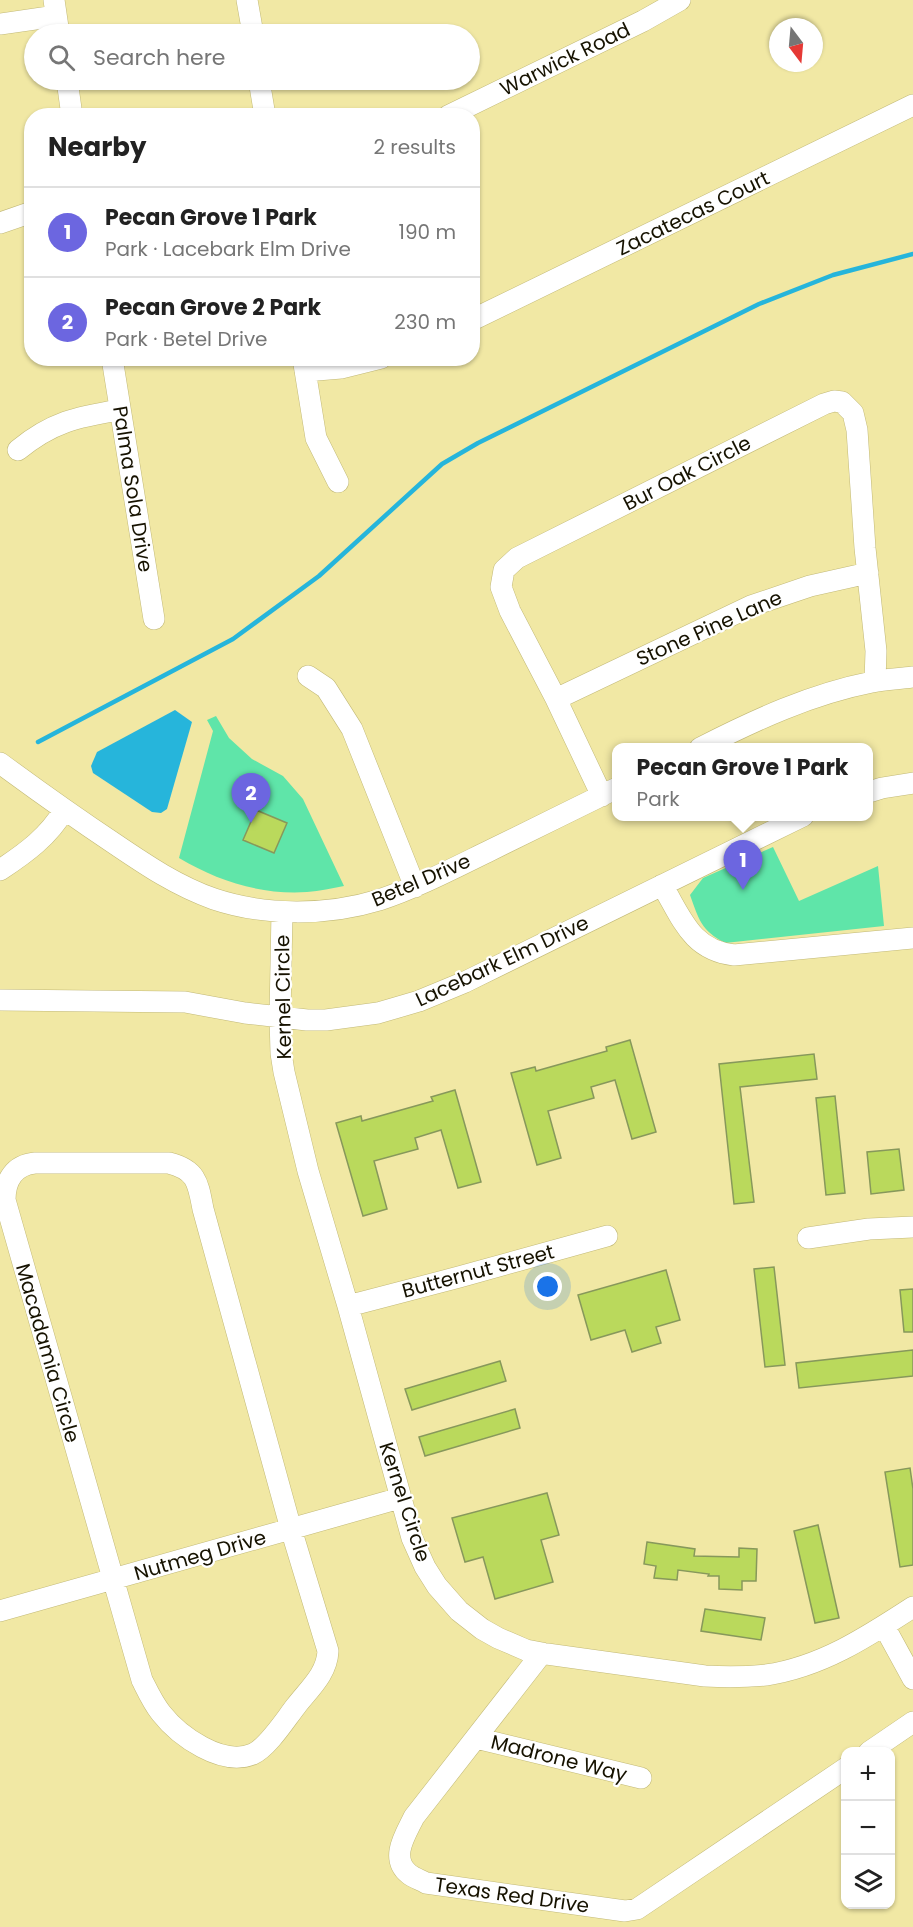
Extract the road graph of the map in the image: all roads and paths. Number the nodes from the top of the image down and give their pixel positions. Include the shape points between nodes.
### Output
1 (247, 0) edge
2 (680, 0) edge
3 (56, 17) edge
4 (0, 24) edge
5 (251, 24) edge
6 (68, 90) edge
7 (261, 90) edge
8 (913, 105) edge
9 (71, 108) edge
10 (264, 108) edge
11 (464, 108) edge
12 (24, 215) edge
13 (0, 223) edge
14 (480, 316) edge
15 (113, 366) edge
16 (304, 366) edge
17 (316, 366) edge
18 (349, 366) edge
19 (119, 410) junction
20 (18, 450) dead end
21 (338, 482) dead end
22 (867, 573) junction
23 (154, 619) dead end
24 (308, 676) dead end
25 (913, 677) edge
26 (875, 681) junction
27 (556, 699) junction
28 (709, 743) edge
29 (0, 763) edge
30 (913, 783) edge
31 (873, 791) edge
32 (609, 792) edge
33 (64, 810) junction
34 (793, 821) edge
35 (0, 870) edge
36 (662, 885) junction
37 (415, 886) junction
38 (282, 912) junction
39 (913, 938) edge
40 (0, 1000) edge
41 (280, 1017) junction
42 (913, 1227) edge
43 (607, 1236) dead end
44 (808, 1238) dead end
45 (348, 1306) junction
46 (400, 1498) junction
47 (291, 1529) junction
48 (113, 1581) junction
49 (913, 1607) edge
50 (0, 1611) edge
51 (884, 1626) junction
52 (542, 1653) junction
53 (913, 1679) edge
54 (913, 1722) edge
55 (476, 1738) junction
56 (876, 1747) edge
57 (841, 1770) edge
58 (641, 1778) dead end

1 - 5 street
2 - 11 street, Warwick Road
3 - 4 street
6 - 9 street
7 - 10 street
8 - 14 street, Zacatecas Court
12 - 13 street
15 - 19 street, Palma Sola Drive
16 - 21 street via 316,438
17 - 18 street
19 - 20 street via 63,422
19 - 23 street, Palma Sola Drive
22 - 26 street, Bur Oak Circle via 876,651
22 - 27 street, Stone Pine Lane via 810,586 751,606
22 - 27 street, Bur Oak Circle via 857,430 853,413 842,402 834,401 517,558 504,570 501,587 510,611
24 - 37 street via 326,688 352,729
25 - 26 street
26 - 28 street via 803,701
27 - 32 street, Bur Oak Circle
29 - 33 street, Betel Drive
30 - 31 street
32 - 37 street, Betel Drive
33 - 35 street via 40,841
33 - 38 street, Betel Drive via 177,883 214,899
34 - 36 street, Lacebark Elm Drive
36 - 39 street via 692,935 703,946 722,954
36 - 41 street, Lacebark Elm Drive via 419,1001 378,1013 326,1020
37 - 38 street, Betel Drive via 356,905
38 - 41 street, Kernel Circle
40 - 41 street, Lacebark Elm Drive via 185,1002
41 - 45 street, Kernel Circle via 281,1053 291,1108
42 - 44 street
43 - 45 street, Butternut Street
45 - 46 street, Kernel Circle
46 - 47 street, Nutmeg Drive
46 - 52 street, Kernel Circle via 425,1567 459,1611 498,1638
47 - 48 street, Nutmeg Drive
47 - 48 street, Macadamia Circle via 328,1651 327,1659 321,1675 264,1746 251,1755 229,1757 212,1751 181,1733 162,1714 142,1680
47 - 48 street, Macadamia Circle via 195,1178 189,1170 170,1163 26,1164 10,1175 5,1200
48 - 50 street, Nutmeg Drive
49 - 51 street, Kernel Circle
51 - 52 street, Kernel Circle via 809,1665 766,1675 705,1676
51 - 53 street
52 - 55 street, Texas Red Drive
54 - 56 street
55 - 57 street, Texas Red Drive via 414,1817 400,1846 400,1862 408,1873 426,1883 625,1911 637,1909
55 - 58 street, Madrone Way

